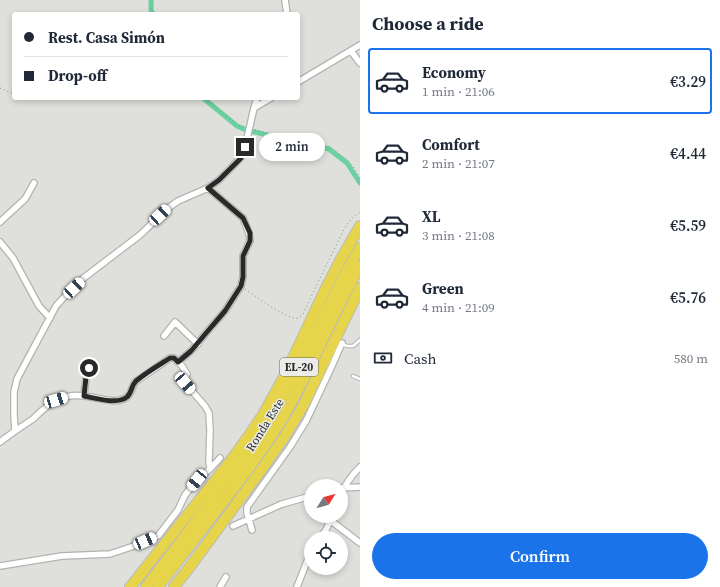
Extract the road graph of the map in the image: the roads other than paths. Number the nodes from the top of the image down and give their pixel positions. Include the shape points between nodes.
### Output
1 (285, 0) edge
2 (287, 12) edge
3 (360, 45) edge
4 (351, 51) junction
5 (360, 63) edge
6 (300, 81) edge
7 (256, 100) edge
8 (268, 100) edge
9 (254, 108) junction
10 (34, 184) dead end
11 (208, 188) junction
12 (0, 222) edge
13 (360, 226) edge
14 (0, 242) edge
15 (360, 248) edge
16 (360, 266) edge
17 (360, 288) edge
18 (50, 318) junction
19 (164, 336) dead end
20 (360, 340) edge
21 (198, 344) junction
22 (342, 344) joint
23 (178, 362) junction
24 (89, 368) dead end
25 (353, 376) dead end
26 (360, 379) edge
27 (84, 396) junction
28 (15, 431) junction
29 (272, 434) junction
30 (0, 442) edge
31 (220, 458) dead end
32 (360, 467) edge
33 (210, 469) junction
34 (228, 480) junction
35 (348, 480) edge
36 (348, 487) edge
37 (360, 487) edge
38 (304, 498) edge
39 (249, 519) junction
40 (338, 523) edge
41 (234, 526) dead end
42 (252, 530) dead end
43 (360, 543) edge
44 (0, 566) edge
45 (304, 569) edge
46 (139, 576) junction
47 (226, 577) dead end
48 (130, 587) edge
49 (146, 587) edge
50 (158, 587) edge
51 (174, 587) edge
52 (220, 587) edge
53 (297, 587) edge

1 - 2 street
3 - 4 street
4 - 5 street
4 - 6 street
7 - 9 street
8 - 9 street
9 - 11 street via 241,158
10 - 12 street via 25,199
11 - 18 street via 178,201 167,209 140,235 81,280 56,306
11 - 21 street via 243,218 250,233 250,241 243,256 241,286 225,311
13 - 46 highway via 264,413 232,459
14 - 18 street via 13,258 39,306
15 - 34 highway, Ronda Este / EL-20 via 280,404
16 - 29 highway, Ronda Este / EL-20 via 297,393
17 - 51 highway via 303,406 285,436
18 - 28 street via 17,379 14,392
19 - 21 street via 175,322
20 - 22 lane via 353,346
21 - 23 street
22 - 39 street via 306,420 247,507
23 - 27 street via 170,358 142,377 135,382 131,392 124,399 116,401
23 - 33 street via 187,374 184,382 210,412
24 - 27 street
25 - 26 lane
27 - 28 street via 56,400
28 - 30 street
29 - 50 highway, Ronda Este / EL-20 via 236,486
29 - 51 highway, EL-20 via 258,462 205,534
31 - 33 street
32 - 35 street
33 - 44 street via 185,495 178,510 158,536 110,554 62,556
34 - 46 highway, EL-20 via 214,492
34 - 49 highway, Ronda Este / EL-20
36 - 37 street
38 - 39 street via 282,504
39 - 41 street
39 - 42 street
40 - 43 street
45 - 53 street
46 - 48 highway
47 - 52 street

